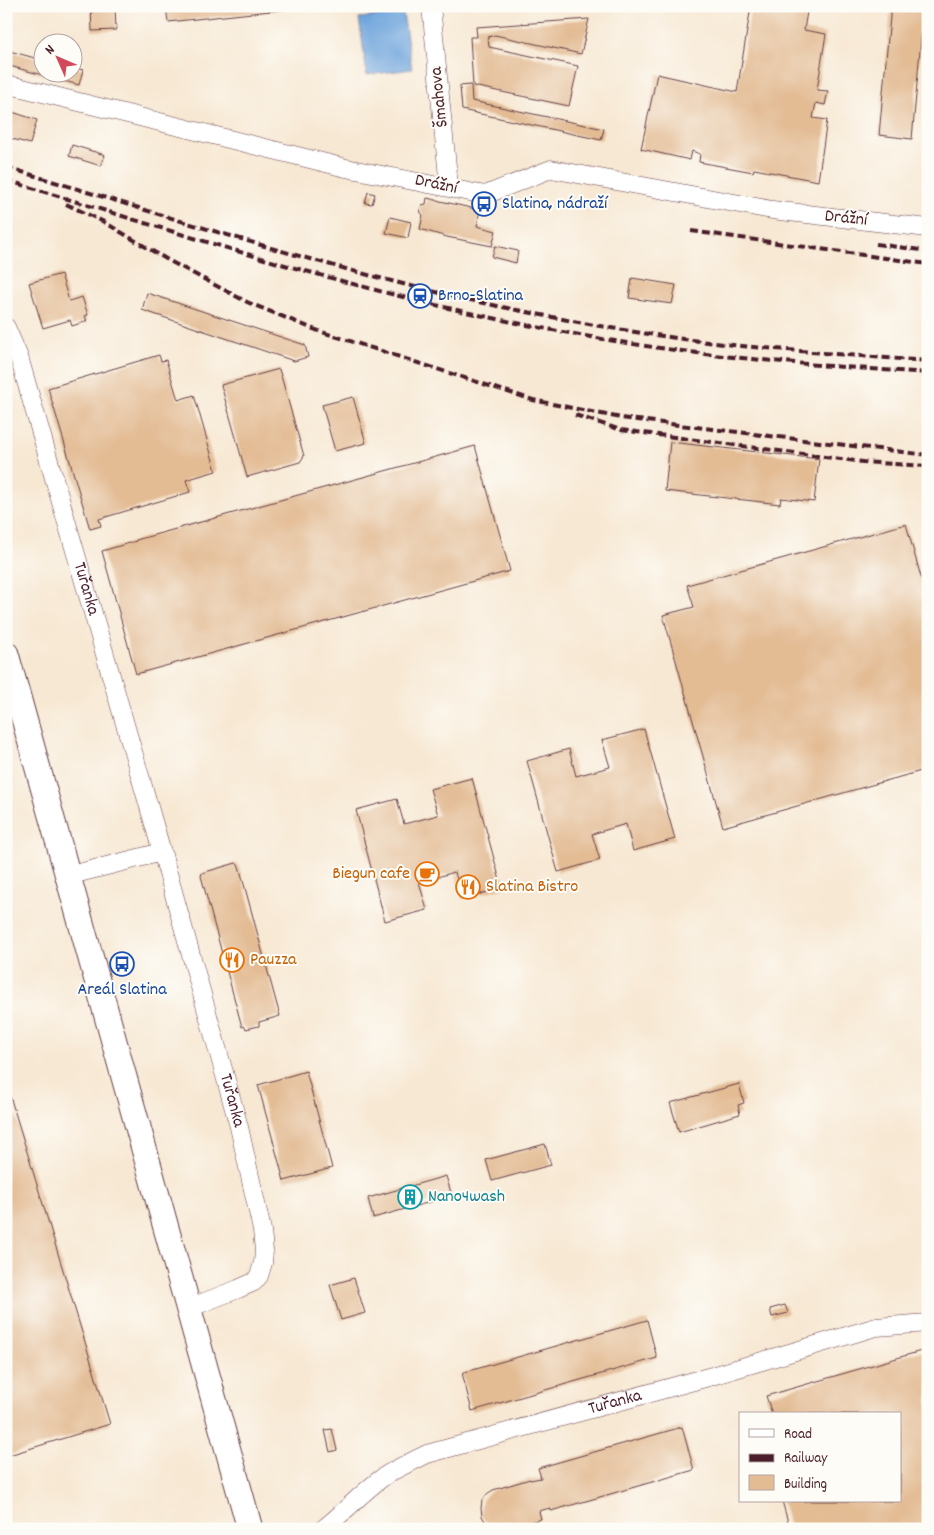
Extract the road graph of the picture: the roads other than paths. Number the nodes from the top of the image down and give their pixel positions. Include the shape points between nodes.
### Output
1 (432, 6) edge
2 (6, 84) edge
3 (449, 187) junction
4 (928, 228) edge
5 (6, 327) edge
6 (6, 654) edge
7 (162, 852) junction
8 (67, 876) junction
9 (189, 1308) junction
10 (928, 1323) edge
11 (250, 1529) edge
12 (323, 1529) edge

1 - 3 street, Šmahova
2 - 3 street, Drážní via 346,168
3 - 4 street, Drážní via 485,195 551,169 772,210
5 - 7 street, Tuřanka via 19,357
6 - 8 street
7 - 8 street
7 - 9 street, Tuřanka via 239,1127 264,1251 263,1264 254,1282
8 - 9 street
9 - 11 street
10 - 12 street, Tuřanka via 876,1327 712,1376 427,1454 384,1477

